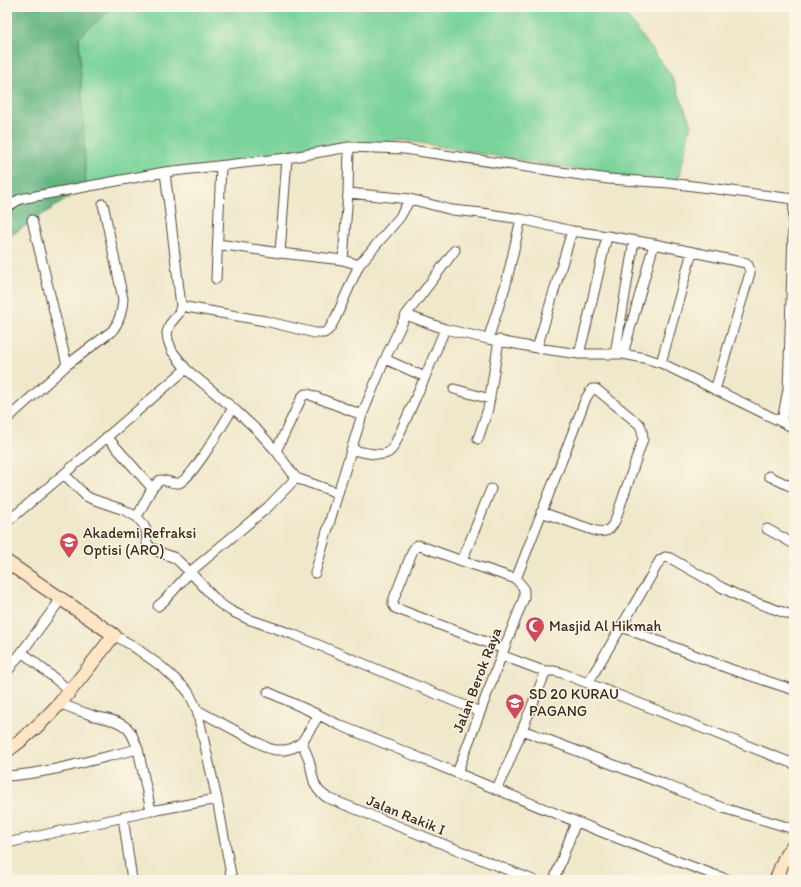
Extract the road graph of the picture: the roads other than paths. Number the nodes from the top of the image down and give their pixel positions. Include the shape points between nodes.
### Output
1 (349, 147) junction
2 (287, 158) junction
3 (221, 166) junction
4 (165, 172) junction
5 (348, 193) junction
6 (410, 199) junction
7 (794, 199) edge
8 (103, 204) dead end
9 (7, 207) edge
10 (521, 219) junction
11 (32, 220) dead end
12 (572, 231) junction
13 (607, 236) junction
14 (634, 241) junction
15 (218, 244) junction
16 (654, 244) junction
17 (455, 250) dead end
18 (692, 252) junction
19 (280, 253) junction
20 (343, 260) junction
21 (359, 265) junction
22 (216, 279) dead end
23 (181, 306) junction
24 (406, 315) junction
25 (445, 330) junction
26 (488, 339) junction
27 (499, 340) junction
28 (537, 348) junction
29 (580, 354) junction
30 (619, 354) junction
31 (385, 359) junction
32 (661, 364) junction
33 (67, 365) junction
34 (186, 369) junction
35 (425, 376) junction
36 (454, 389) dead end
37 (715, 390) junction
38 (490, 399) junction
39 (233, 408) junction
40 (362, 415) junction
41 (7, 419) edge
42 (782, 422) junction
43 (794, 428) edge
44 (107, 437) junction
45 (478, 439) dead end
46 (276, 450) junction
47 (351, 450) junction
48 (64, 474) junction
49 (769, 476) dead end
50 (296, 478) junction
51 (152, 488) junction
52 (794, 488) edge
53 (491, 489) dead end
54 (338, 493) junction
55 (541, 512) junction
56 (137, 517) junction
57 (7, 522) edge
58 (767, 529) dead end
59 (794, 544) edge
60 (462, 561) junction
61 (7, 562) edge
62 (190, 572) junction
63 (315, 572) dead end
64 (516, 579) junction
65 (61, 599) junction
66 (158, 606) dead end
67 (794, 616) edge
68 (622, 627) junction
69 (114, 635) junction
70 (22, 652) junction
71 (503, 652) junction
72 (546, 671) junction
73 (7, 672) edge
74 (588, 683) junction
75 (794, 690) edge
76 (70, 691) junction
77 (268, 692) dead end
78 (59, 703) junction
79 (197, 710) junction
80 (480, 712) junction
81 (319, 715) junction
82 (522, 730) junction
83 (302, 742) junction
84 (138, 749) junction
85 (7, 751) edge
86 (794, 764) edge
87 (456, 773) junction
88 (7, 776) edge
89 (496, 790) junction
90 (217, 798) junction
91 (151, 811) junction
92 (123, 817) junction
93 (576, 822) junction
94 (794, 829) edge
95 (7, 843) edge
96 (794, 845) edge
97 (132, 880) edge
98 (232, 880) edge
99 (533, 880) edge
100 (554, 880) edge
101 (729, 880) edge
102 (776, 880) edge

1 - 2 street
1 - 5 street
1 - 7 street via 404,149 608,179 670,183
2 - 3 street
2 - 19 street
3 - 4 street
3 - 15 street
4 - 9 street via 20,199
4 - 23 street
5 - 6 street
5 - 20 street
6 - 10 street via 452,210
6 - 21 street via 400,217
7 - 42 street via 788,382
8 - 33 street via 123,299 122,308 119,320 112,331
10 - 12 street
10 - 26 street via 506,284
11 - 33 street
12 - 13 street
12 - 28 street
13 - 14 street
13 - 29 street
14 - 16 street
14 - 30 street
15 - 19 street
15 - 22 street
16 - 18 street
16 - 30 street
17 - 24 street
18 - 32 street
18 - 37 street via 742,262 750,268
19 - 20 street
20 - 21 street
21 - 23 street via 336,317 324,333
23 - 34 street via 167,333 172,351
24 - 25 street
24 - 31 street
25 - 26 street
25 - 35 street
26 - 27 street
27 - 28 street
27 - 38 street
28 - 29 street
29 - 30 street
30 - 32 street
31 - 35 street
31 - 40 street
32 - 37 street
33 - 41 street
34 - 39 street
34 - 44 street
35 - 47 street via 391,450 380,455
36 - 38 street
37 - 42 street
38 - 45 street
39 - 46 street
39 - 51 street via 190,474 177,483 160,480
40 - 46 street via 305,394
40 - 47 street
42 - 43 street
44 - 48 street
44 - 51 street
46 - 50 street
47 - 54 street
48 - 56 street via 86,496
48 - 57 street
49 - 52 street
50 - 54 street
50 - 62 street via 268,507
51 - 56 street
53 - 60 street
54 - 63 street
55 - 55 street via 586,398 592,389 596,389 636,421 642,430 643,439 615,521 609,530 602,532
55 - 64 street
56 - 62 street via 146,530 149,546 175,558
58 - 59 street
60 - 64 street
60 - 71 street via 416,546 393,600 393,606
61 - 65 main road
62 - 66 street
62 - 80 street via 219,603 239,615 292,634
64 - 71 street, Jalan Berok Raya via 523,587 524,598
65 - 69 main road
65 - 70 street
67 - 68 street via 743,598 665,557 660,560
68 - 74 street
68 - 75 street
69 - 76 main road
69 - 79 street via 162,667 185,688
70 - 73 street
70 - 76 street
71 - 72 street
71 - 80 street, Jalan Berok Raya
72 - 74 street via 562,673
72 - 82 street
74 - 86 street
76 - 78 main road
77 - 81 street
78 - 84 street via 128,728
78 - 85 main road
79 - 83 street via 268,748 286,750
79 - 90 street
80 - 87 street, Jalan Berok Raya
81 - 83 street
81 - 87 street
82 - 89 street
82 - 94 street via 723,808
83 - 99 street, Jalan Rakik I via 315,785 323,795
84 - 88 street via 42,772
84 - 91 street
87 - 89 street
89 - 93 street
90 - 91 street
90 - 98 street
91 - 92 street
92 - 95 street
92 - 97 street
93 - 100 street
93 - 101 street
96 - 102 main road via 789,850

